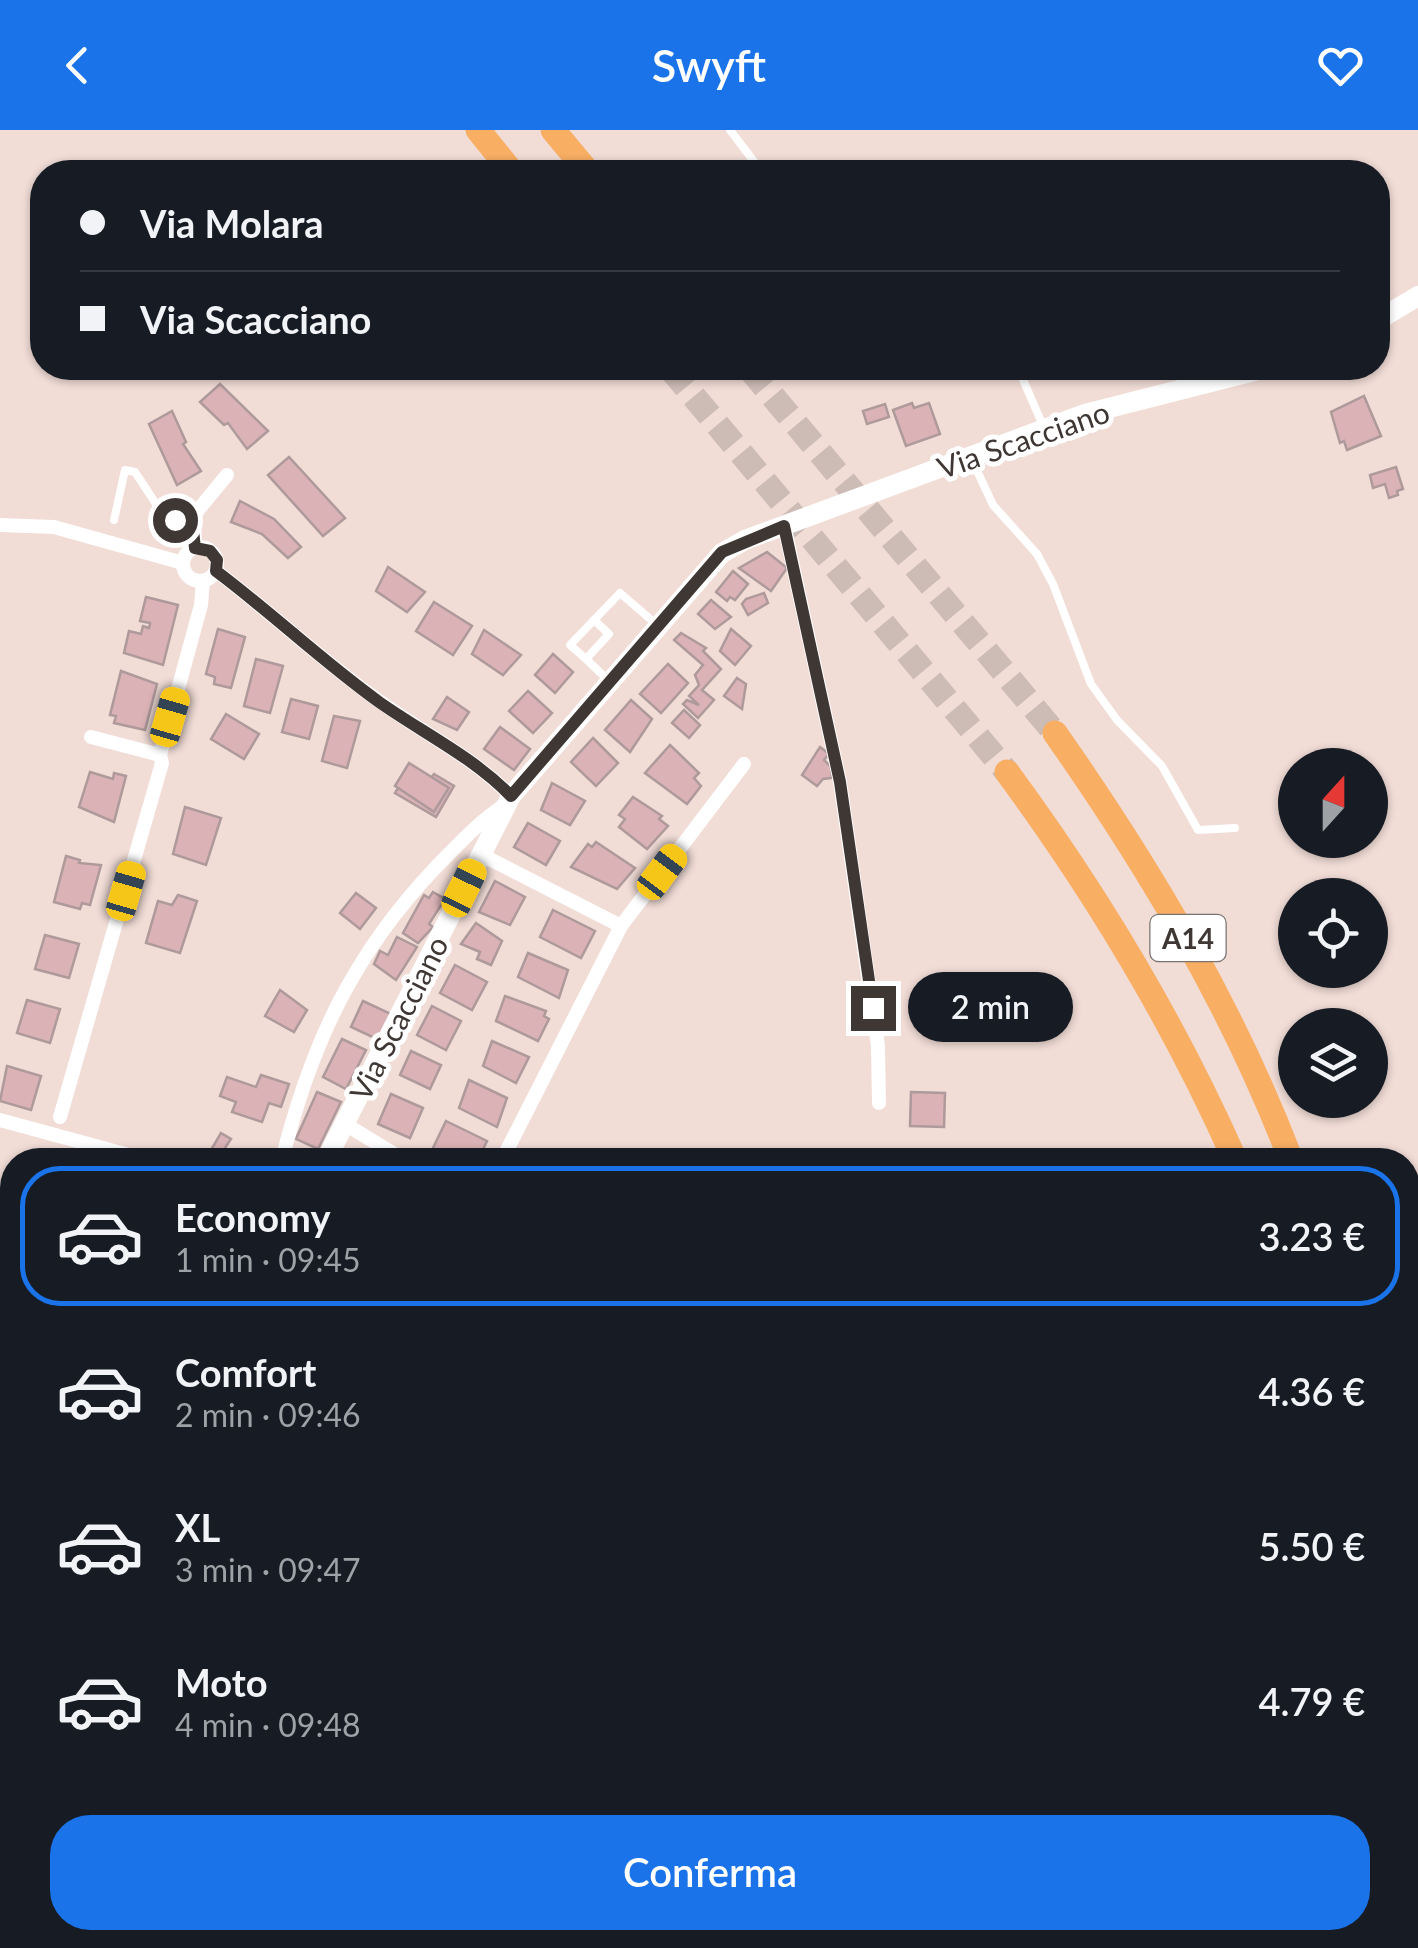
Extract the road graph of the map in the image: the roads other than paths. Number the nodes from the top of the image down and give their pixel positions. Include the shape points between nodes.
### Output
1 (478, 130) edge
2 (553, 130) edge
3 (730, 130) edge
4 (502, 160) edge
5 (578, 160) edge
6 (753, 160) edge
7 (1418, 296) edge
8 (1390, 313) edge
9 (1023, 380) edge
10 (1222, 380) edge
11 (1044, 429) junction
12 (970, 456) junction
13 (227, 475) dead end
14 (114, 520) dead end
15 (192, 522) junction
16 (0, 525) edge
17 (784, 526) junction
18 (195, 548) junction
19 (183, 562) junction
20 (216, 571) junction
21 (203, 581) junction
22 (594, 620) junction
23 (656, 624) junction
24 (586, 659) junction
25 (608, 680) junction
26 (1055, 732) tunnel mouth
27 (91, 737) dead end
28 (160, 754) junction
29 (744, 764) dead end
30 (1007, 772) tunnel mouth
31 (508, 800) junction
32 (1235, 828) dead end
33 (480, 854) junction
34 (621, 926) junction
35 (879, 1104) dead end
36 (60, 1117) dead end
37 (0, 1120) edge
38 (345, 1124) junction
39 (103, 1148) edge
40 (285, 1148) edge
41 (332, 1148) edge
42 (384, 1148) edge
43 (508, 1148) edge
44 (1230, 1148) edge
45 (1285, 1148) edge

1 - 4 highway
2 - 5 highway
3 - 6 lane
7 - 8 street
9 - 11 lane
10 - 11 street, Via Scacciano
11 - 12 street, Via Scacciano
12 - 17 street, Via Scacciano
12 - 32 lane via 993,505 1053,584 1100,696 1162,766 1198,830
13 - 15 street
14 - 15 lane via 125,470 135,472 160,510
15 - 18 street
16 - 19 street via 54,527
17 - 23 street, Via Scacciano via 722,552
17 - 35 street via 840,782 878,1046
18 - 19 street
18 - 20 street via 214,555
19 - 21 street via 188,577
20 - 21 street
20 - 31 street via 380,702 489,774
21 - 28 street
22 - 23 lane via 620,593
22 - 24 lane via 609,634
22 - 24 lane via 570,645
23 - 25 street, Via Scacciano
24 - 25 lane
25 - 31 street, Via Scacciano
26 - 45 highway, A14 via 1213,982
27 - 28 street
28 - 36 street
29 - 34 street
30 - 44 highway, A14 via 1112,924
31 - 33 street, Via Scacciano
31 - 40 street via 408,896 353,972 306,1073
33 - 34 street
33 - 38 street, Via Scacciano
34 - 43 street
37 - 39 street
38 - 41 street, Via Scacciano
38 - 42 street

